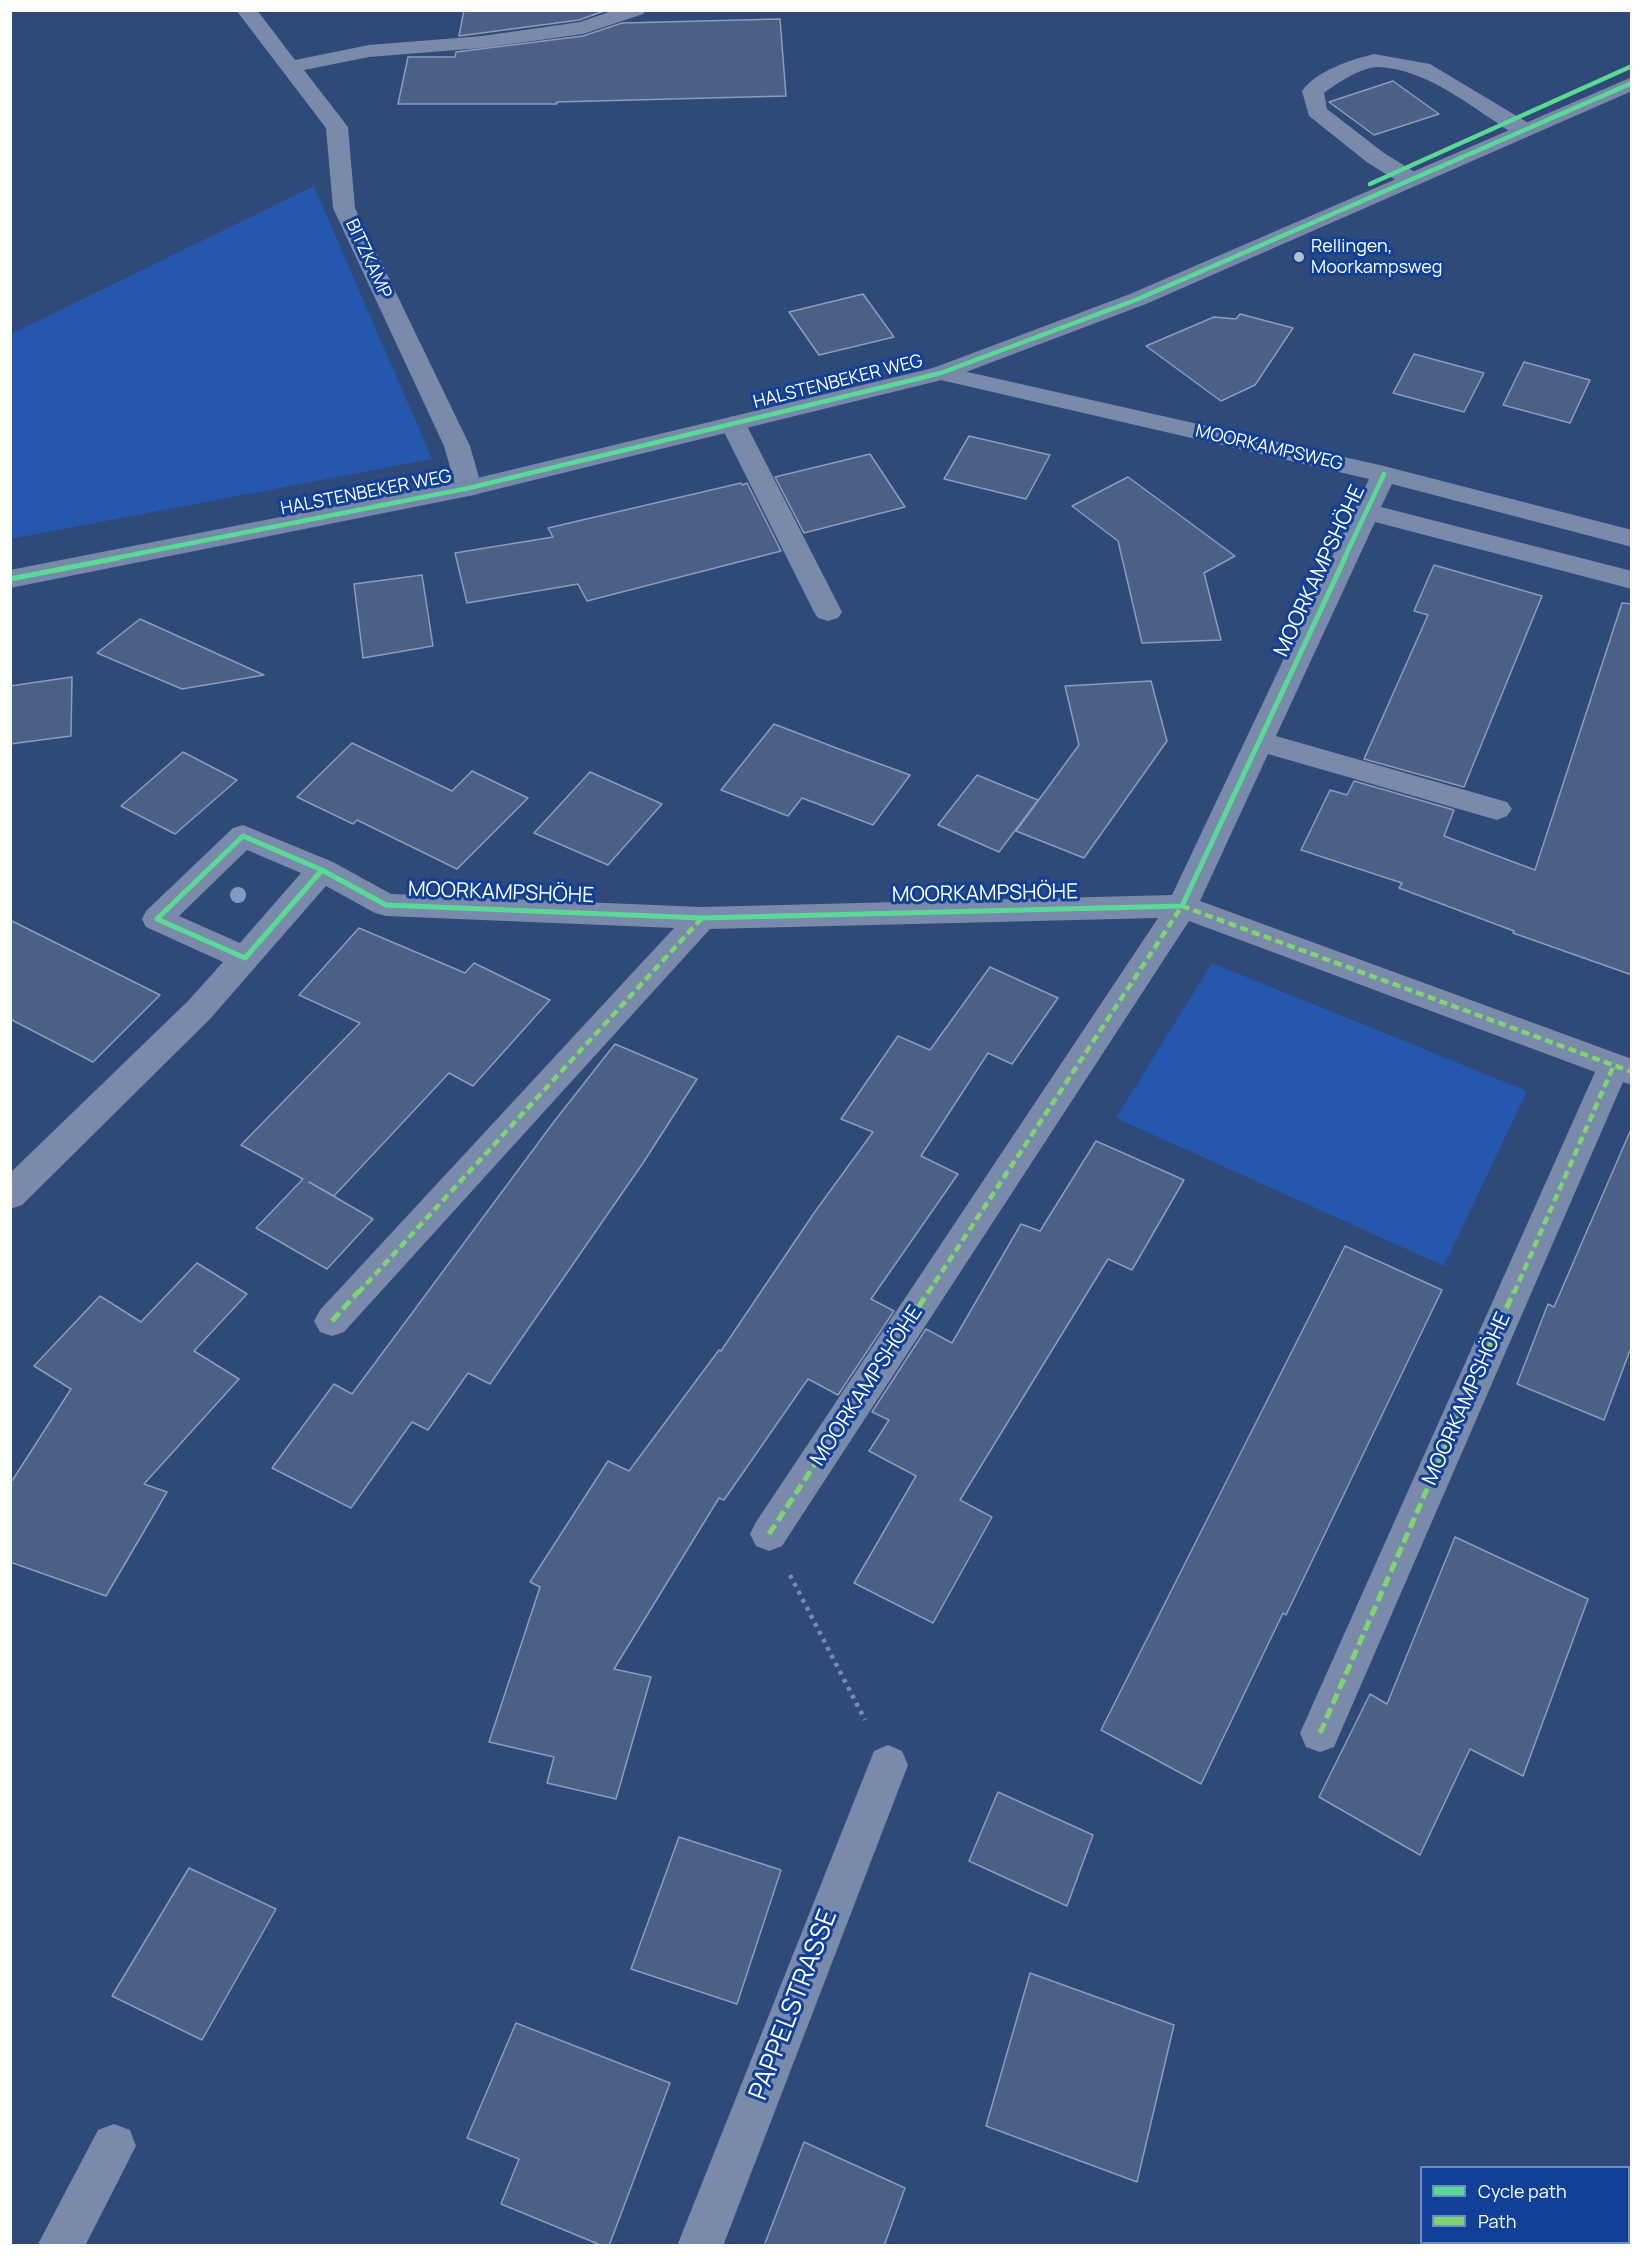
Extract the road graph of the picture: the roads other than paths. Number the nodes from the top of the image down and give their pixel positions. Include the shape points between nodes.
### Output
1 (246, 10) edge
2 (636, 10) edge
3 (290, 67) junction
4 (1632, 83) edge
5 (1522, 129) junction
6 (1410, 179) junction
7 (940, 373) junction
8 (733, 424) junction
9 (1384, 474) junction
10 (469, 488) junction
11 (1366, 512) junction
12 (1632, 539) edge
13 (10, 579) edge
14 (1632, 580) edge
15 (828, 612) dead end
16 (1259, 741) junction
17 (1497, 809) dead end
18 (322, 870) junction
19 (1182, 906) junction
20 (702, 918) junction
21 (245, 958) junction
22 (1623, 1069) edge
23 (10, 1195) edge
24 (332, 1321) dead end
25 (769, 1534) road end
26 (1320, 1733) dead end
27 (888, 1765) road end
28 (114, 2146) dead end
29 (60, 2246) edge
30 (700, 2246) edge

1 - 3 street, BITZKAMP
2 - 3 street via 583,28 482,42 369,51
3 - 10 street, BITZKAMP via 337,127 344,208 457,446
4 - 5 main road, HALSTENBEKER WEG
5 - 6 main road, HALSTENBEKER WEG
5 - 6 street via 1423,68 1374,60 1335,75 1313,91 1317,111 1376,158
6 - 7 main road, HALSTENBEKER WEG via 1138,299
7 - 8 main road, HALSTENBEKER WEG
7 - 9 street, MOORKAMPSWEG
8 - 10 main road, HALSTENBEKER WEG
8 - 15 street
9 - 11 street, MOORKAMPSHÖHE
9 - 12 street, MOORKAMPSWEG
10 - 13 main road, HALSTENBEKER WEG
11 - 14 street
11 - 16 street, MOORKAMPSHÖHE
16 - 17 street
16 - 19 street, MOORKAMPSHÖHE
18 - 20 street, MOORKAMPSHÖHE via 386,904
18 - 21 street
18 - 21 street, MOORKAMPSHÖHE via 243,836 157,919
19 - 20 street, MOORKAMPSHÖHE
19 - 22 street, MOORKAMPSHÖHE
19 - 25 street, MOORKAMPSHÖHE
20 - 24 street
21 - 23 street via 199,1010
22 - 26 street, MOORKAMPSHÖHE
27 - 30 street, PAPPELSTRASSE
28 - 29 street

